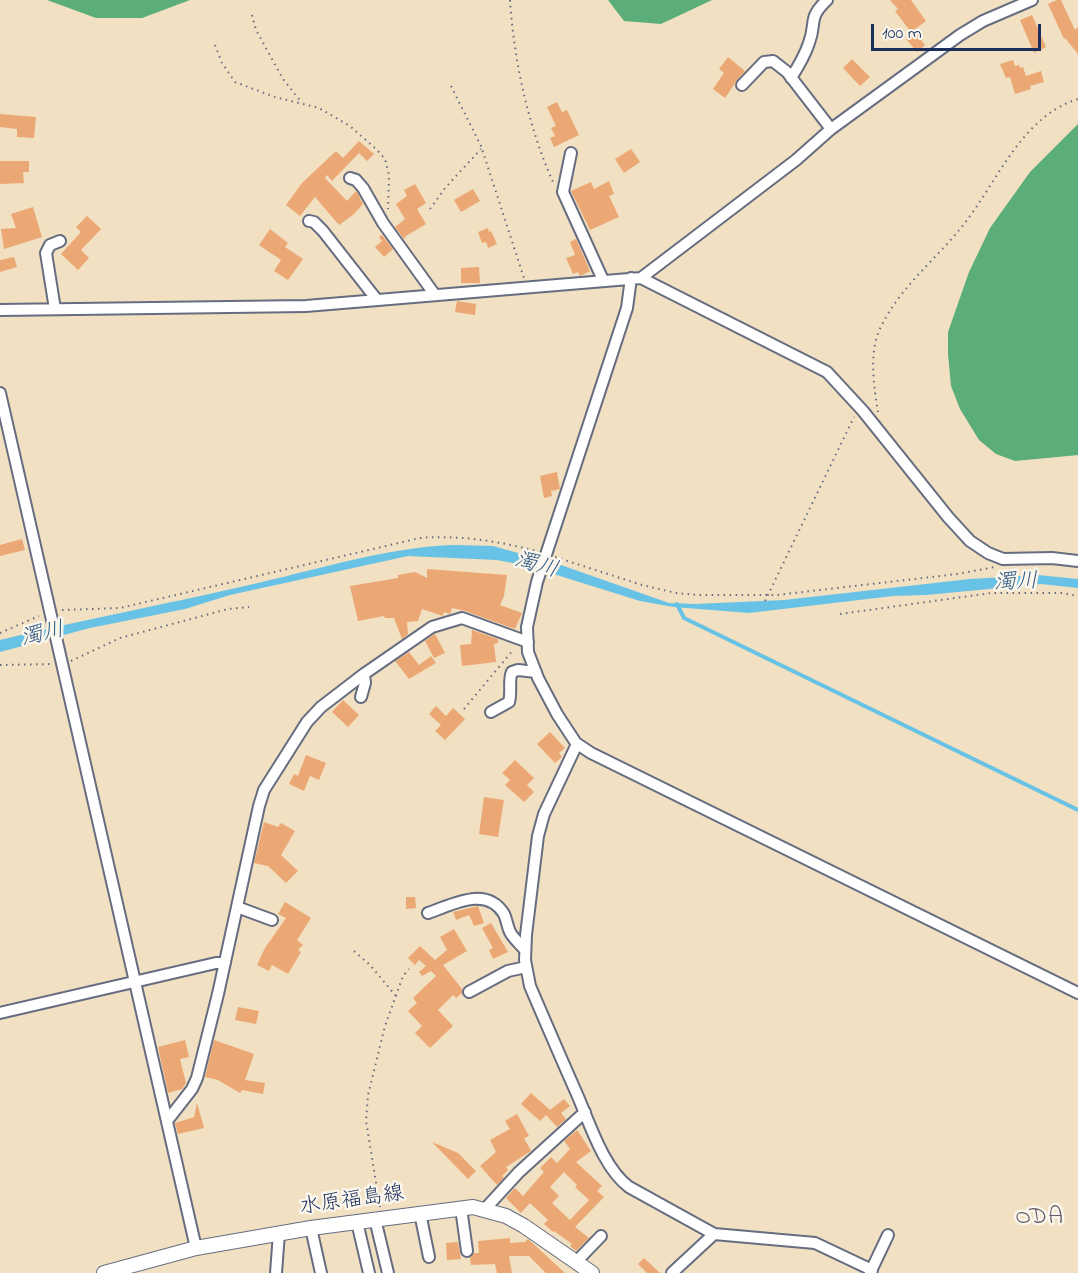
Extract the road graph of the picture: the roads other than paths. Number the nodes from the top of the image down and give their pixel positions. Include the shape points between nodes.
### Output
1 (827, 0) edge
2 (1032, 0) edge
3 (791, 78) junction
4 (742, 85) dead end
5 (831, 129) junction
6 (572, 153) dead end
7 (350, 178) dead end
8 (309, 221) dead end
9 (60, 242) dead end
10 (636, 278) junction
11 (603, 280) junction
12 (435, 294) junction
13 (377, 300) junction
14 (55, 309) junction
15 (0, 310) edge
16 (0, 393) edge
17 (1078, 561) edge
18 (525, 641) junction
19 (536, 672) junction
20 (364, 674) junction
21 (361, 696) dead end
22 (491, 712) dead end
23 (578, 744) junction
24 (237, 907) junction
25 (428, 914) dead end
26 (272, 920) dead end
27 (525, 950) junction
28 (225, 963) junction
29 (526, 967) junction
30 (135, 982) junction
31 (469, 992) dead end
32 (1078, 993) edge
33 (0, 1013) edge
34 (585, 1112) junction
35 (167, 1121) junction
36 (461, 1208) junction
37 (485, 1209) junction
38 (420, 1213) junction
39 (379, 1219) junction
40 (357, 1222) junction
41 (311, 1228) junction
42 (279, 1233) junction
43 (714, 1234) junction
44 (888, 1235) dead end
45 (601, 1236) dead end
46 (196, 1248) junction
47 (467, 1251) dead end
48 (429, 1257) dead end
49 (581, 1268) edge
50 (871, 1271) edge
51 (104, 1273) edge
52 (276, 1273) edge
53 (321, 1273) edge
54 (369, 1273) edge
55 (388, 1273) edge
56 (672, 1273) edge

1 - 3 street via 813,17 809,45
2 - 5 street via 960,35
3 - 4 street via 777,63 767,61
3 - 5 street
5 - 10 street via 796,160
6 - 11 street via 564,195
7 - 12 street via 363,188 383,223
8 - 13 street via 323,231
9 - 14 street via 50,245 46,253
10 - 11 street
10 - 17 street via 827,372 948,517 988,554 1003,559
10 - 18 street via 537,582
11 - 12 street
12 - 13 street
13 - 14 street via 306,306
14 - 15 street
16 - 30 street
18 - 19 street
18 - 20 street via 462,618 432,627
19 - 22 street via 512,672 509,702
19 - 23 street via 557,714
20 - 21 street
20 - 24 street via 307,722 264,790
23 - 27 street via 544,814 538,836
23 - 32 street
24 - 26 street
24 - 28 street
25 - 27 street via 480,897 489,900 502,912 510,933
27 - 29 street
28 - 30 street
28 - 35 street via 195,1084
29 - 31 street via 508,971
29 - 34 street via 530,986
30 - 33 street
30 - 35 street
34 - 37 street
34 - 43 street via 612,1171 621,1181
35 - 46 street
36 - 37 main road, 水原福島線
36 - 38 main road, 水原福島線
36 - 47 street
37 - 49 main road, 水原福島線 via 524,1226
38 - 39 main road, 水原福島線
38 - 48 street
39 - 40 main road, 水原福島線
39 - 55 street
40 - 41 main road, 水原福島線
40 - 54 street
41 - 42 main road, 水原福島線
41 - 53 street
42 - 46 main road, 水原福島線
42 - 52 street
43 - 50 street via 815,1243
43 - 56 street
44 - 50 street
45 - 49 street
46 - 51 main road, 水原福島線

